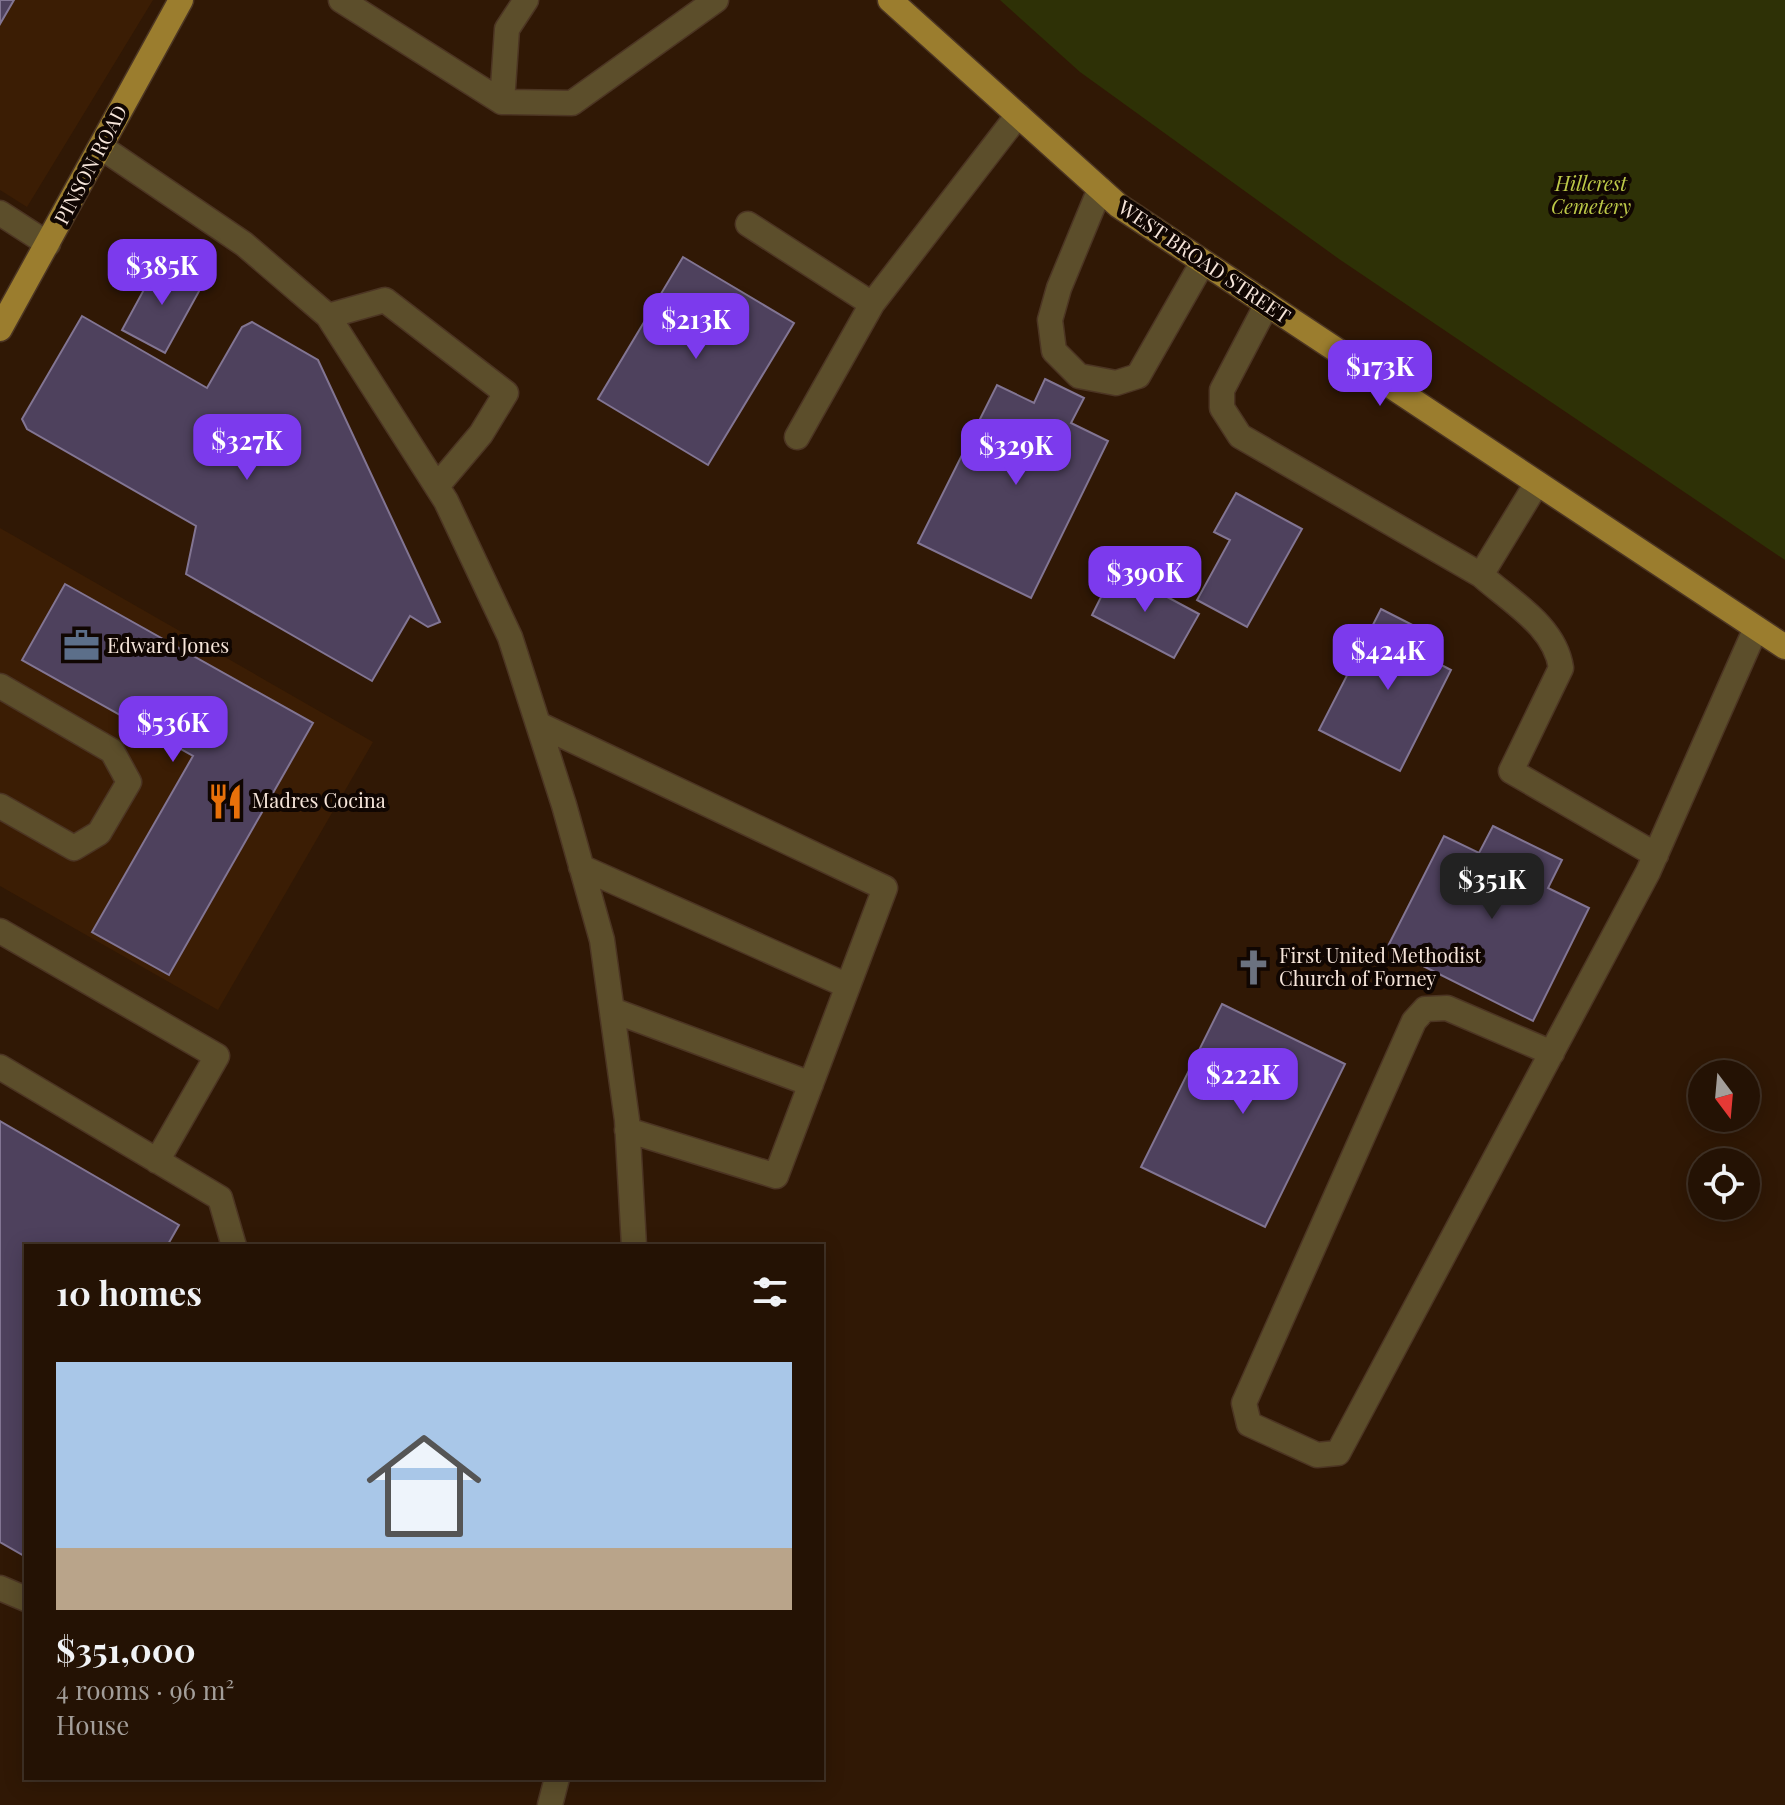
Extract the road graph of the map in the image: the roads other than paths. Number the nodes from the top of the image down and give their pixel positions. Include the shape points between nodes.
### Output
1 (181, 0) edge
2 (341, 0) edge
3 (526, 0) edge
4 (716, 0) edge
5 (890, 0) edge
6 (502, 102) junction
7 (1018, 115) junction
8 (101, 147) junction
9 (1100, 189) junction
10 (0, 213) edge
11 (748, 224) dead end
12 (48, 244) junction
13 (1203, 262) junction
14 (872, 304) junction
15 (1267, 304) junction
16 (328, 316) junction
17 (0, 329) edge
18 (797, 437) dead end
19 (1537, 483) junction
20 (437, 486) junction
21 (1481, 575) junction
22 (1756, 628) junction
23 (1785, 647) edge
24 (0, 686) edge
25 (538, 724) junction
26 (0, 806) edge
27 (1656, 855) junction
28 (581, 867) junction
29 (0, 931) edge
30 (848, 986) junction
31 (612, 1010) junction
32 (1552, 1053) junction
33 (0, 1067) edge
34 (811, 1084) junction
35 (627, 1130) junction
36 (157, 1161) junction
37 (233, 1244) edge
38 (634, 1244) edge
39 (0, 1588) edge
40 (24, 1598) edge
41 (556, 1780) edge
42 (550, 1805) edge

1 - 8 main road, PINSON ROAD
2 - 6 street
3 - 6 street via 507,29
4 - 6 street via 572,103
5 - 7 main road, WEST BROAD STREET
7 - 9 main road, WEST BROAD STREET
7 - 14 street
8 - 12 main road, PINSON ROAD
8 - 16 street via 244,244
9 - 13 main road, WEST BROAD STREET
9 - 13 street via 1050,320 1054,351 1079,376 1116,383 1138,376
10 - 12 street
11 - 14 street
12 - 17 main road, PINSON ROAD
13 - 15 main road, WEST BROAD STREET
14 - 18 street
15 - 19 main road, WEST BROAD STREET
15 - 21 street via 1222,390 1222,408 1240,436
16 - 20 street
16 - 20 street via 385,300 506,393 481,434
19 - 21 street
19 - 22 main road, WEST BROAD STREET
20 - 25 street via 510,637
21 - 27 street via 1541,625 1558,652 1561,668 1511,771
22 - 23 main road, WEST BROAD STREET
22 - 27 street
24 - 26 street via 112,751 129,782 99,833 74,848
25 - 28 street
25 - 30 street via 885,888
27 - 32 street
28 - 30 street
28 - 31 street via 602,940
29 - 36 street via 217,1056
30 - 34 street
31 - 34 street
31 - 35 street
32 - 32 street via 1338,1453 1317,1455 1249,1424 1244,1403 1414,1021 1425,1009 1447,1008
33 - 36 street
34 - 35 street via 776,1176
35 - 38 street
36 - 37 street via 220,1198
39 - 40 street
41 - 42 street

